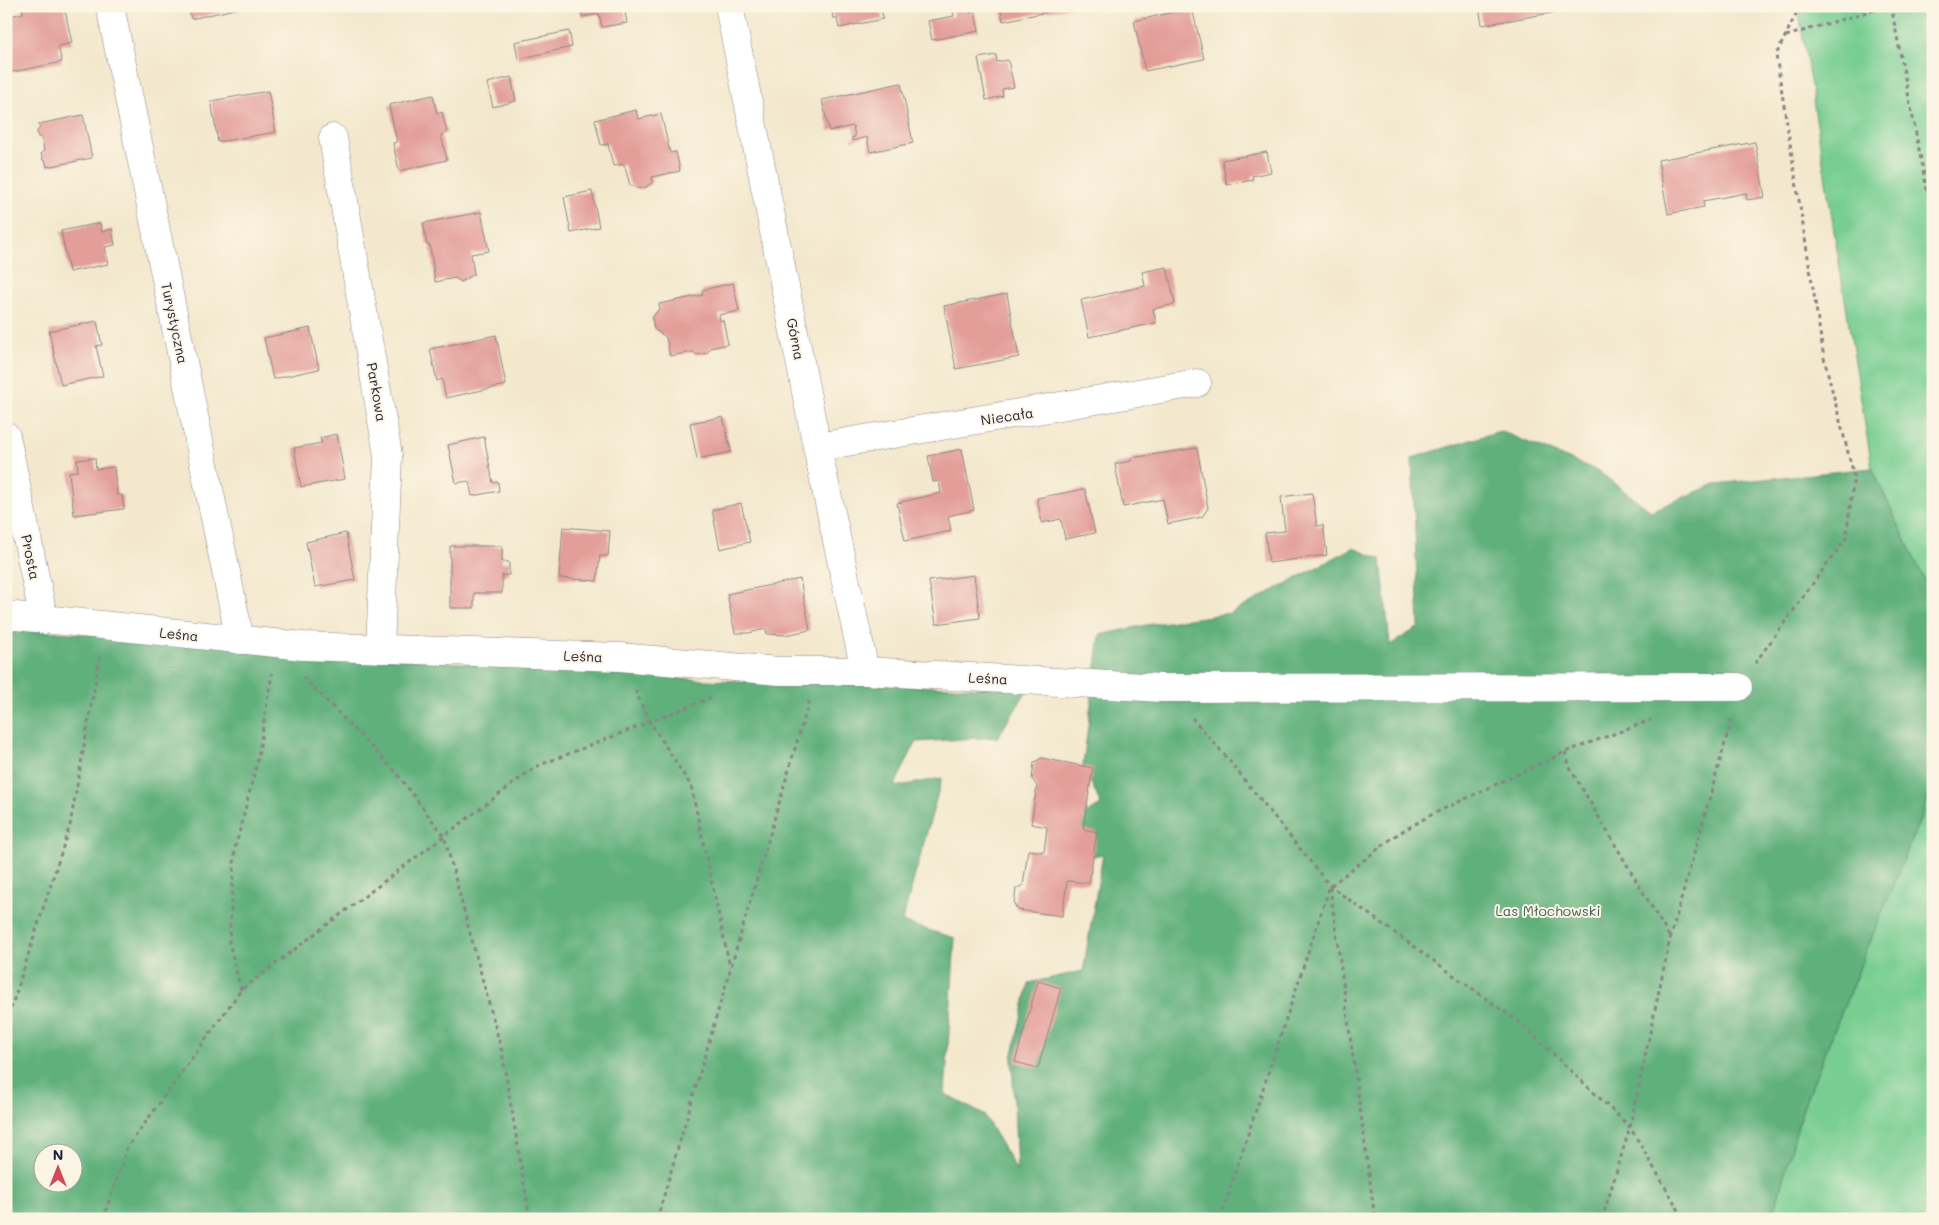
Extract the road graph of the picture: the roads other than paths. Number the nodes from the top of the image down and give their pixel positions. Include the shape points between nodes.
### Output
1 (110, 6) edge
2 (729, 6) edge
3 (333, 138) dead end
4 (1197, 383) dead end
5 (6, 436) edge
6 (817, 447) junction
7 (6, 615) edge
8 (44, 620) junction
9 (240, 640) junction
10 (380, 649) junction
11 (865, 671) junction
12 (1738, 687) road end

1 - 9 street, Turystyczna
2 - 6 street, Górna
3 - 10 street, Parkowa via 388,455
4 - 6 street, Niecała
5 - 8 street, Prosta
6 - 11 street, Górna
7 - 8 street, Leśna
8 - 9 street, Leśna
9 - 10 street, Leśna
10 - 11 street, Leśna via 620,658 779,671
11 - 12 street, Leśna via 1161,688

